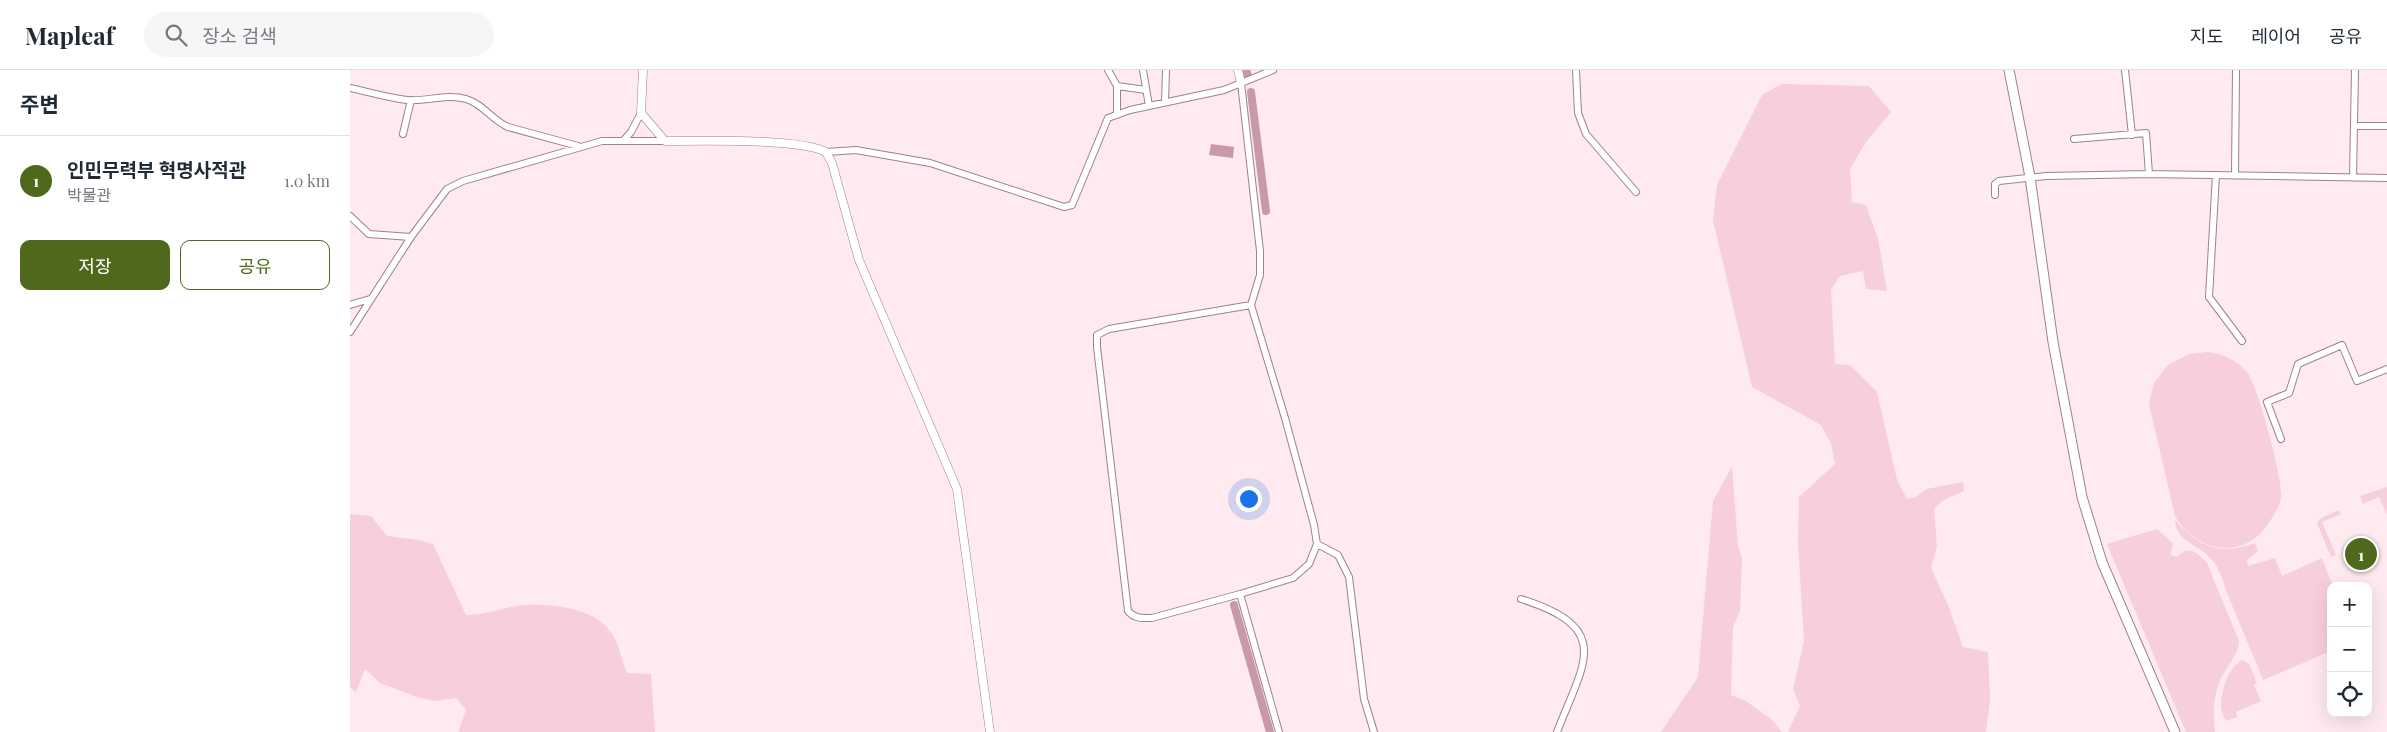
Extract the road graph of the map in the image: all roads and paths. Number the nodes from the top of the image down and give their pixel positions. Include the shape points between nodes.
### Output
1 (643, 70) edge
2 (1108, 70) edge
3 (1143, 70) edge
4 (1166, 70) edge
5 (1238, 70) edge
6 (1273, 70) edge
7 (1576, 70) edge
8 (2009, 70) edge
9 (2125, 70) edge
10 (2236, 70) edge
11 (2355, 70) edge
12 (1240, 83) junction
13 (1117, 86) junction
14 (350, 88) edge
15 (1146, 90) junction
16 (411, 100) junction
17 (1165, 102) junction
18 (1149, 106) junction
19 (641, 113) junction
20 (1117, 115) junction
21 (2354, 126) junction
22 (2387, 126) edge
23 (403, 134) dead end
24 (2132, 135) junction
25 (2074, 139) dead end
26 (624, 140) junction
27 (665, 142) junction
28 (579, 146) junction
29 (826, 152) junction
30 (2149, 174) junction
31 (2216, 175) junction
32 (2235, 176) junction
33 (2030, 177) junction
34 (2352, 178) junction
35 (2387, 178) edge
36 (1636, 192) dead end
37 (1995, 195) dead end
38 (350, 216) edge
39 (411, 237) junction
40 (370, 299) junction
41 (350, 305) edge
42 (1251, 305) junction
43 (350, 332) edge
44 (2242, 341) dead end
45 (2387, 369) edge
46 (2281, 439) dead end
47 (1317, 544) junction
48 (1240, 594) junction
49 (1521, 599) dead end
50 (990, 732) edge
51 (1279, 732) edge
52 (1374, 732) edge
53 (1557, 732) edge
54 (2175, 732) edge

1 - 19 street
2 - 13 street
3 - 15 street
4 - 17 street
5 - 12 street
6 - 12 street
7 - 36 street via 1578,113 1582,127
8 - 33 main road
9 - 24 street
10 - 32 street
11 - 21 street
12 - 17 street via 1224,90
12 - 42 street via 1260,251 1260,275
13 - 15 street
13 - 20 street
14 - 16 street
15 - 18 street
16 - 23 street
16 - 28 street via 466,99 508,127
17 - 18 street
18 - 20 street
19 - 26 street
19 - 27 street
20 - 29 street via 1108,118 1104,124 1072,205 1064,207 930,163 856,150
21 - 22 street
21 - 34 street
24 - 25 street
24 - 30 street via 2146,133
26 - 27 street
26 - 28 street
27 - 29 street via 777,143
28 - 39 street via 462,180 447,189
29 - 50 street via 832,163 859,260 957,489
30 - 31 street
30 - 33 street
31 - 32 street
31 - 44 street via 2209,297
32 - 34 street
33 - 37 street via 1999,181 1995,184
33 - 54 main road via 2053,342 2082,497 2102,562
34 - 35 street
38 - 39 street via 368,234
39 - 40 street
40 - 41 street
40 - 43 street
42 - 47 street
42 - 48 street via 1109,328 1097,336 1128,611 1139,618 1152,618
45 - 46 street via 2357,381 2342,345 2298,364 2289,393 2267,402
47 - 48 street via 1309,564 1293,578
47 - 52 street via 1338,555 1349,577 1364,699
48 - 51 street
49 - 53 street via 1560,615 1576,627 1584,640 1584,663

